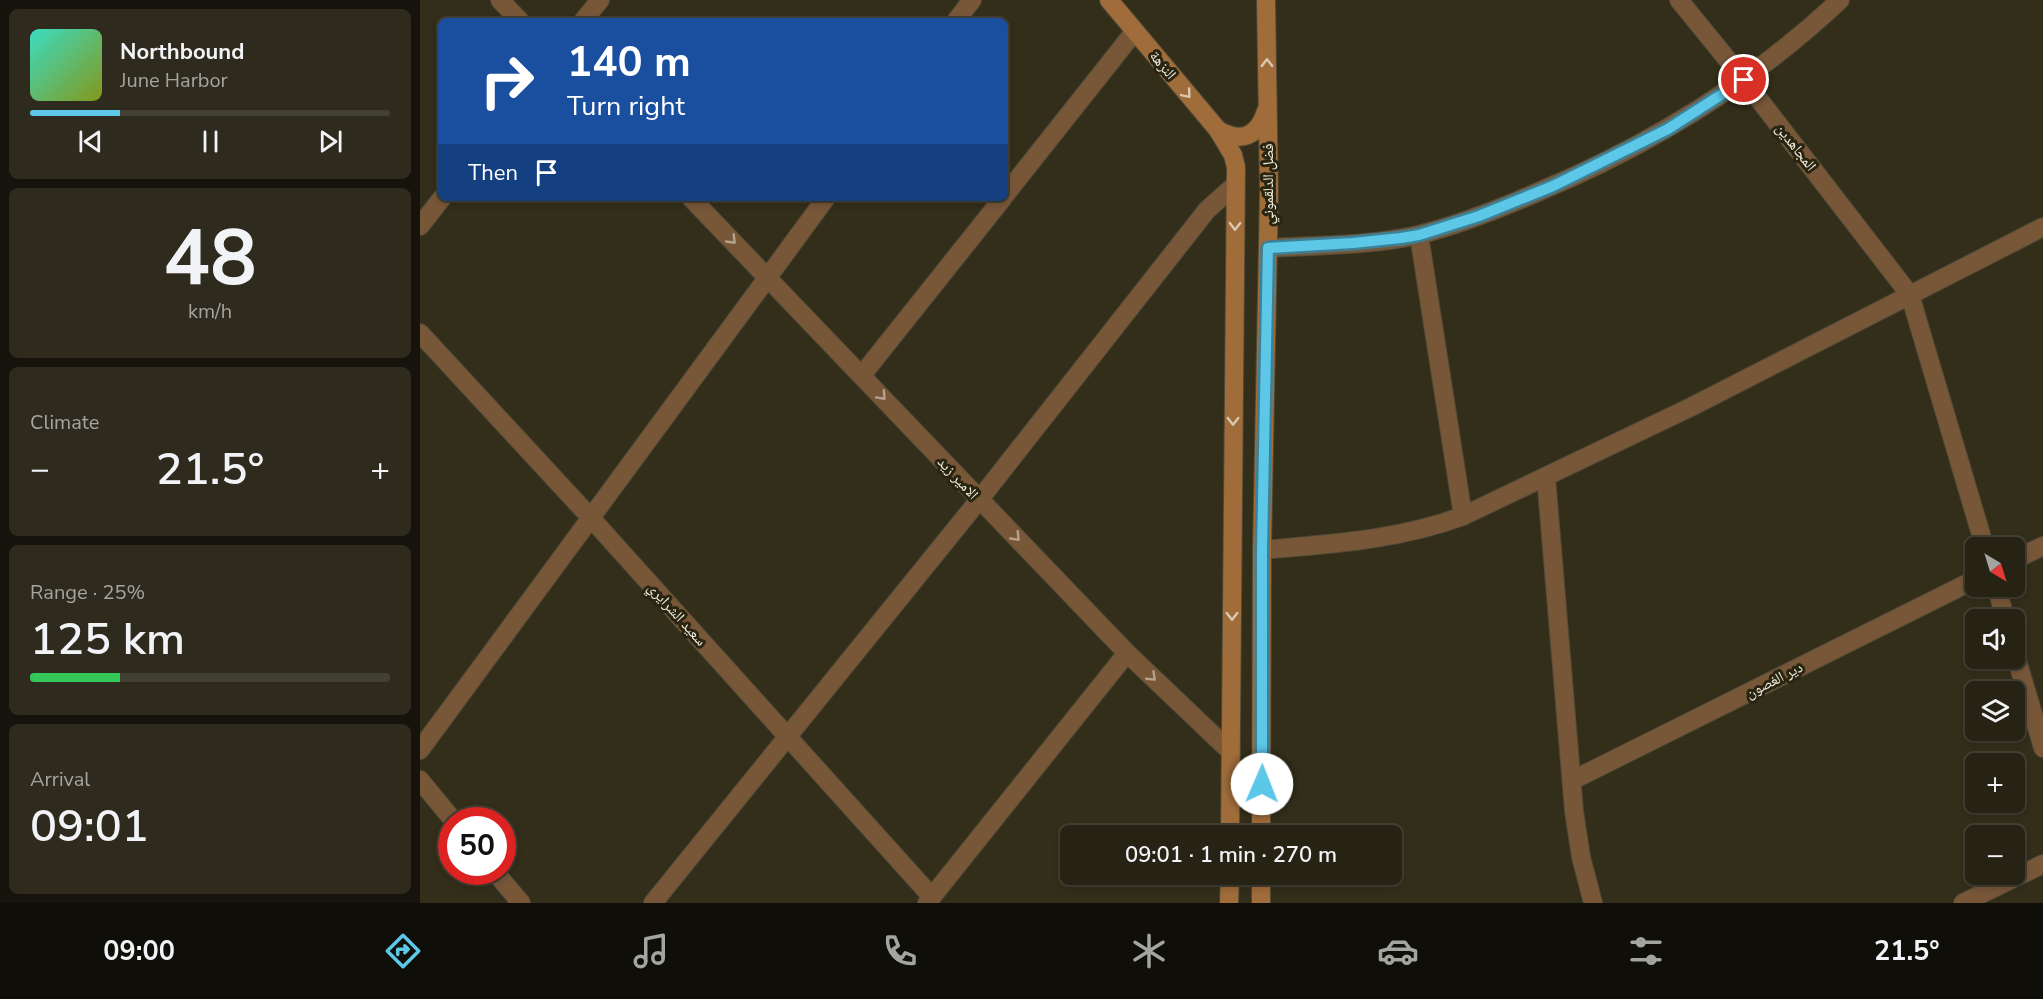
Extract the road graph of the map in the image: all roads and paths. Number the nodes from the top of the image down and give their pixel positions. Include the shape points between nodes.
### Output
1 (500, 0) edge
2 (600, 0) edge
3 (972, 0) edge
4 (1109, 0) edge
5 (1266, 0) edge
6 (1678, 0) edge
7 (1840, 0) edge
8 (517, 18) edge
9 (585, 18) edge
10 (958, 18) edge
11 (1135, 31) junction
12 (1744, 80) junction
13 (1268, 105) junction
14 (1218, 130) junction
15 (1235, 185) junction
16 (1008, 191) edge
17 (440, 201) edge
18 (694, 201) edge
19 (824, 201) edge
20 (1000, 201) edge
21 (420, 226) edge
22 (2043, 227) edge
23 (1419, 235) junction
24 (1268, 248) junction
25 (768, 277) junction
26 (1910, 295) junction
27 (420, 333) edge
28 (862, 375) junction
29 (1546, 477) junction
30 (979, 500) junction
31 (1463, 516) junction
32 (590, 518) junction
33 (1981, 537) edge
34 (2043, 546) edge
35 (1262, 550) junction
36 (2025, 555) edge
37 (1965, 584) edge
38 (1127, 653) junction
39 (2020, 669) edge
40 (787, 737) junction
41 (2043, 748) edge
42 (420, 750) edge
43 (1231, 752) junction
44 (420, 780) edge
45 (1573, 780) junction
46 (442, 807) edge
47 (1230, 825) edge
48 (1261, 825) edge
49 (2043, 864) edge
50 (505, 885) edge
51 (1230, 885) edge
52 (1261, 885) edge
53 (929, 900) edge
54 (520, 903) edge
55 (653, 903) edge
56 (1229, 903) edge
57 (1262, 903) edge
58 (1593, 903) edge
59 (1963, 903) edge

1 - 8 street
2 - 9 street
3 - 10 street
4 - 11 main road, النزهة
13 -> 5 main road, فضل الدلقموني
6 - 12 street, المجاهدين
7 - 12 street
11 -> 14 main road, النزهة
11 - 16 street
12 - 23 street via 1668,129 1589,170 1489,212
12 - 26 street, المجاهدين
13 - 14 main road via 1262,123 1251,134 1233,137
13 - 24 main road, فضل الدلقموني
14 - 15 main road, النزهة via 1233,155
15 - 30 street via 1207,210
15 -> 43 main road, النزهة
17 - 21 street
18 -> 25 street, الامير زيد
19 - 25 street
20 - 28 street
22 - 26 street
23 - 24 street
23 - 31 street
24 - 35 main road, فضل الدلقموني
25 - 28 street, الامير زيد
25 - 32 street
26 - 29 street
26 - 33 street
27 - 32 street, سعيد الشرايري
28 -> 30 street, الامير زيد
29 - 31 street
29 - 45 street
30 -> 38 street, الامير زيد
30 - 40 street
31 - 35 street via 1372,539
32 - 40 street, سعيد الشرايري
32 - 42 street
34 - 36 street
35 - 48 main road, فضل الدلقموني
37 - 45 street, دير الغصون
38 -> 43 street, الامير زيد
38 - 53 street
39 - 41 street
40 - 53 street, سعيد الشرايري
40 - 55 street
43 - 47 main road, النزهة
44 - 46 street
45 - 58 street via 1581,857
49 - 59 street
50 - 54 street
51 - 56 main road
52 - 57 main road

